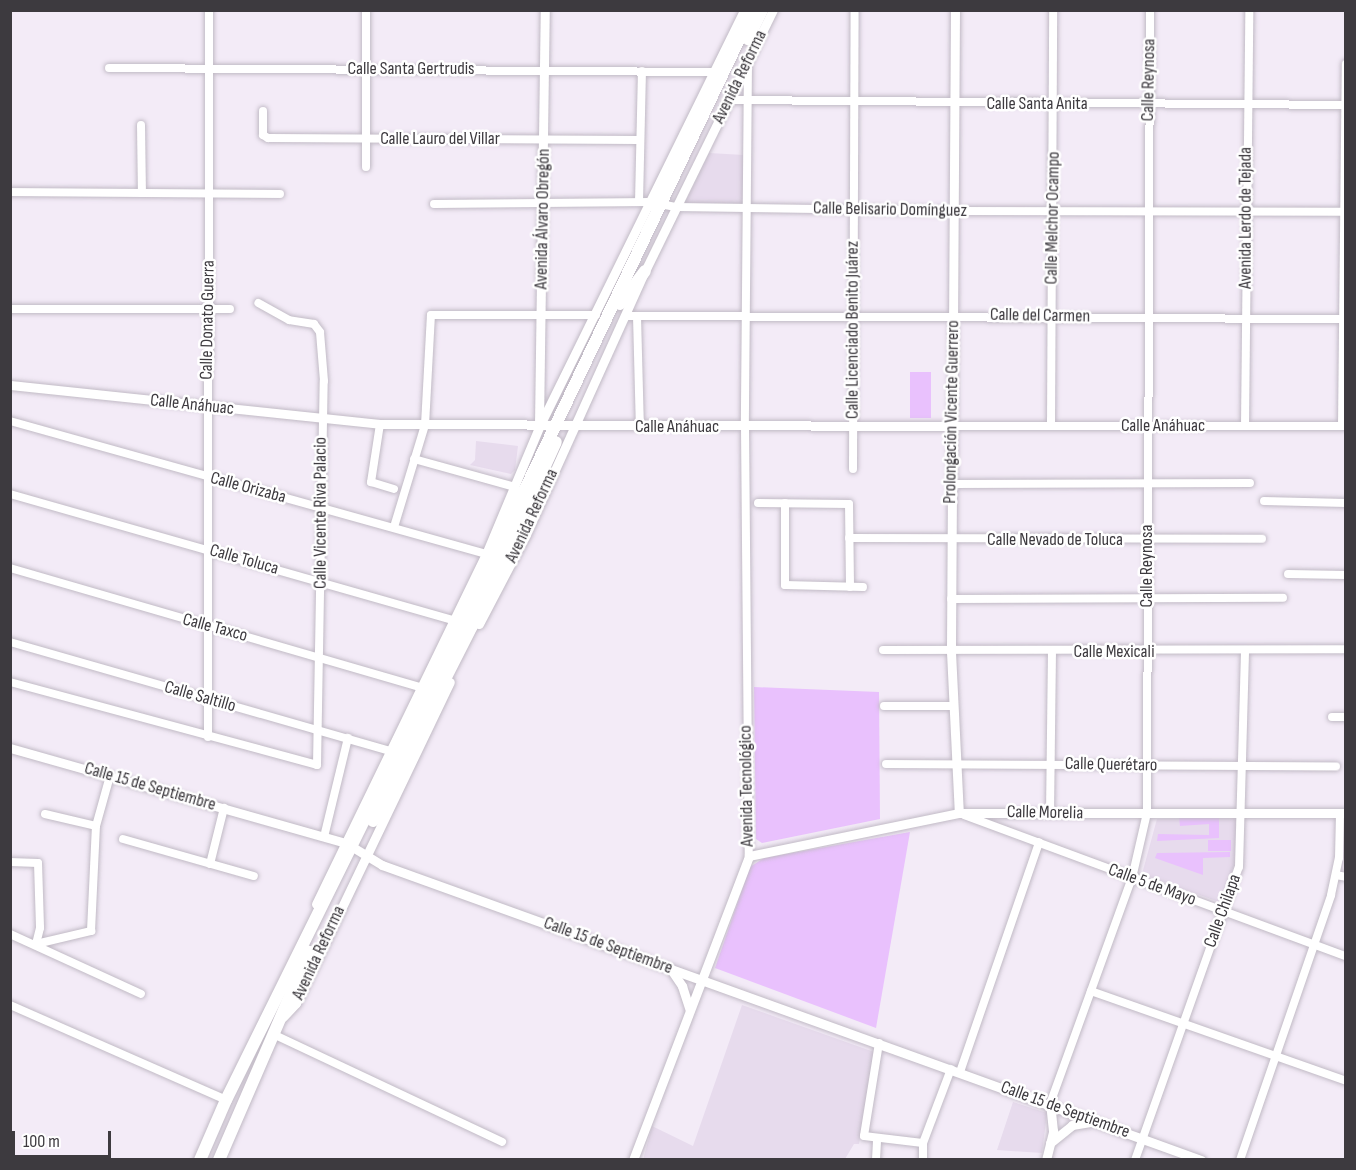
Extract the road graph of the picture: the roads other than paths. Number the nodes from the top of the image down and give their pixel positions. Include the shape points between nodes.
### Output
1 (209, 10) edge
2 (366, 10) edge
3 (545, 10) edge
4 (744, 10) edge
5 (753, 10) edge
6 (762, 10) edge
7 (773, 10) edge
8 (855, 10) edge
9 (955, 10) edge
10 (1053, 10) edge
11 (1150, 10) edge
12 (1249, 10) edge
13 (748, 61) junction
14 (1346, 64) edge
15 (109, 68) dead end
16 (209, 68) junction
17 (364, 69) junction
18 (545, 69) junction
19 (642, 71) junction
20 (713, 72) junction
21 (728, 100) junction
22 (748, 100) junction
23 (854, 102) junction
24 (1054, 103) junction
25 (954, 104) junction
26 (1149, 104) junction
27 (1247, 105) junction
28 (1345, 105) edge
29 (263, 111) dead end
30 (141, 125) dead end
31 (366, 139) junction
32 (544, 139) junction
33 (640, 140) junction
34 (366, 167) dead end
35 (10, 192) edge
36 (208, 192) junction
37 (142, 193) junction
38 (280, 194) dead end
39 (543, 202) junction
40 (639, 202) junction
41 (434, 204) dead end
42 (663, 204) junction
43 (749, 208) junction
44 (854, 209) junction
45 (953, 211) junction
46 (1053, 211) junction
47 (1147, 211) junction
48 (1246, 211) junction
49 (1345, 212) edge
50 (645, 271) junction
51 (614, 280) junction
52 (258, 303) dead end
53 (616, 305) junction
54 (10, 309) edge
55 (208, 309) junction
56 (230, 309) dead end
57 (541, 313) junction
58 (596, 315) junction
59 (748, 315) junction
60 (953, 315) junction
61 (626, 316) junction
62 (638, 316) junction
63 (854, 316) junction
64 (1052, 317) junction
65 (1146, 317) junction
66 (1246, 318) junction
67 (1344, 319) edge
68 (10, 385) edge
69 (206, 407) junction
70 (322, 419) junction
71 (10, 421) edge
72 (380, 424) junction
73 (425, 425) junction
74 (852, 426) junction
75 (952, 426) junction
76 (1051, 426) junction
77 (1146, 426) junction
78 (1245, 426) junction
79 (1344, 426) edge
80 (539, 427) junction
81 (563, 427) junction
82 (640, 427) junction
83 (745, 427) junction
84 (414, 459) junction
85 (853, 469) dead end
86 (207, 477) junction
87 (1146, 482) junction
88 (1250, 483) dead end
89 (952, 484) junction
90 (515, 487) junction
91 (394, 489) dead end
92 (10, 494) edge
93 (1264, 501) dead end
94 (758, 503) dead end
95 (785, 503) junction
96 (1346, 503) edge
97 (320, 508) junction
98 (394, 527) junction
99 (502, 537) junction
100 (849, 538) junction
101 (1262, 538) dead end
102 (1147, 539) junction
103 (951, 540) junction
104 (208, 550) junction
105 (486, 554) junction
106 (10, 568) edge
107 (1288, 574) dead end
108 (1346, 575) edge
109 (321, 582) junction
110 (850, 587) junction
111 (863, 587) dead end
112 (1282, 598) dead end
113 (951, 599) junction
114 (1147, 599) junction
115 (466, 624) junction
116 (207, 627) junction
117 (10, 642) edge
118 (1346, 649) edge
119 (883, 650) dead end
120 (1245, 651) junction
121 (951, 652) junction
122 (1052, 652) junction
123 (1146, 652) junction
124 (320, 656) junction
125 (10, 682) edge
126 (420, 687) junction
127 (206, 699) junction
128 (884, 706) dead end
129 (953, 706) junction
130 (1332, 717) dead end
131 (1346, 717) edge
132 (319, 730) junction
133 (208, 737) junction
134 (348, 738) junction
135 (10, 748) edge
136 (389, 751) junction
137 (954, 763) junction
138 (886, 764) dead end
139 (1051, 764) junction
140 (1147, 765) junction
141 (1244, 766) junction
142 (1336, 766) dead end
143 (110, 776) junction
144 (224, 808) junction
145 (959, 813) junction
146 (1147, 813) junction
147 (1242, 813) junction
148 (1343, 813) edge
149 (45, 814) dead end
150 (1050, 814) junction
151 (96, 826) junction
152 (324, 837) junction
153 (123, 839) dead end
154 (1039, 842) junction
155 (355, 849) junction
156 (749, 856) junction
157 (10, 862) edge
158 (210, 864) junction
159 (1336, 875) junction
160 (254, 876) dead end
161 (1346, 877) edge
162 (1132, 878) junction
163 (1223, 912) junction
164 (10, 934) edge
165 (36, 944) junction
166 (1315, 945) junction
167 (1346, 956) edge
168 (670, 968) junction
169 (702, 979) junction
170 (1091, 991) junction
171 (141, 994) dead end
172 (10, 1005) edge
173 (690, 1010) junction
174 (1182, 1023) junction
175 (275, 1035) junction
176 (879, 1043) junction
177 (1277, 1056) junction
178 (951, 1069) junction
179 (960, 1072) junction
180 (1346, 1081) edge
181 (226, 1100) junction
182 (1050, 1104) junction
183 (1097, 1121) junction
184 (1143, 1138) junction
185 (877, 1140) junction
186 (502, 1143) dead end
187 (923, 1143) junction
188 (1050, 1143) junction
189 (200, 1160) edge
190 (219, 1160) edge
191 (633, 1160) edge
192 (876, 1160) edge
193 (923, 1160) edge
194 (1046, 1160) edge
195 (1135, 1160) edge
196 (1201, 1160) edge
197 (1239, 1160) edge

1 - 16 street, Calle Donato Guerra
2 - 17 street
3 - 18 street, Avenida Álvaro Obregón
4 - 20 street, Avenida Reforma
5 - 42 main road, Avenida Reforma
6 - 42 main road, Avenida Reforma
7 - 13 street, Avenida Reforma
8 - 23 street, Calle Licenciado Benito Juárez
9 - 25 street, Prolongación Vicente Guerrero
10 - 24 street, Calle Melchor Ocampo
11 - 26 street, Calle Reynosa
12 - 27 street, Avenida Lerdo de Tejada
13 - 21 street, Avenida Reforma
13 - 22 street, Avenida Tecnológico
14 - 28 street
15 - 16 street, Calle Santa Gertrudis
16 - 17 street, Calle Santa Gertrudis
16 - 36 street, Calle Donato Guerra
17 - 18 street, Calle Santa Gertrudis
17 - 31 street
18 - 19 street, Calle Santa Gertrudis
18 - 32 street, Avenida Álvaro Obregón
19 - 20 street, Calle Santa Gertrudis
19 - 33 street
20 - 42 street, Avenida Reforma
21 - 22 street, Calle Santa Anita
21 - 42 street, Avenida Reforma
22 - 23 street, Calle Santa Anita
22 - 43 street, Avenida Tecnológico
23 - 25 street, Calle Santa Anita
23 - 44 street, Calle Licenciado Benito Juárez
24 - 25 street, Calle Santa Anita
24 - 26 street, Calle Santa Anita
24 - 46 street, Calle Melchor Ocampo
25 - 45 street, Prolongación Vicente Guerrero
26 - 27 street, Calle Santa Anita
26 - 47 street, Calle Reynosa
27 - 28 street, Calle Santa Anita
27 - 48 street, Avenida Lerdo de Tejada
28 - 49 street
29 - 31 street, Calle Lauro del Villar via 264,135 268,138
30 - 37 street
31 - 32 street, Calle Lauro del Villar
31 - 34 street
32 - 33 street, Calle Lauro del Villar
32 - 39 street, Avenida Álvaro Obregón
33 - 40 street
35 - 37 street
36 - 37 street
36 - 38 street
36 - 55 street, Calle Donato Guerra
39 - 40 street, Calle Belisario Domínguez
39 - 41 street, Calle Belisario Domínguez
39 - 57 street, Avenida Álvaro Obregón
40 - 42 street, Calle Belisario Domínguez
42 - 43 street, Calle Belisario Domínguez
42 - 50 street, Avenida Reforma
42 - 51 street, Avenida Reforma
42 - 53 main road, Avenida Reforma
43 - 44 street, Calle Belisario Domínguez
43 - 59 street, Avenida Tecnológico
44 - 45 street, Calle Belisario Domínguez
44 - 63 street, Calle Licenciado Benito Juárez
45 - 46 street, Calle Belisario Domínguez
45 - 60 street, Prolongación Vicente Guerrero
46 - 47 street, Calle Belisario Domínguez
46 - 64 street, Calle Melchor Ocampo
47 - 48 street, Calle Belisario Domínguez
47 - 65 street, Calle Reynosa
48 - 49 street, Calle Belisario Domínguez
48 - 66 street, Avenida Lerdo de Tejada
49 - 67 street
50 - 53 main road
50 - 61 street, Avenida Reforma
51 - 53 main road
51 - 58 street, Avenida Reforma
52 - 70 street, Calle Vicente Riva Palacio via 289,320 314,324 320,332
53 - 81 main road, Avenida Reforma
54 - 55 street
55 - 56 street
55 - 69 street, Calle Donato Guerra
57 - 58 street
57 - 73 street via 435,313 429,321
57 - 80 street, Avenida Álvaro Obregón
58 - 80 street, Avenida Reforma
59 - 62 street, Calle del Carmen
59 - 63 street, Calle del Carmen
59 - 83 street, Avenida Tecnológico
60 - 63 street, Calle del Carmen
60 - 64 street, Calle del Carmen
60 - 75 street, Prolongación Vicente Guerrero
61 - 62 street, Calle del Carmen
61 - 81 street, Avenida Reforma
62 - 82 street
63 - 74 street, Calle Licenciado Benito Juárez
64 - 65 street, Calle del Carmen
64 - 76 street, Calle Melchor Ocampo
65 - 66 street, Calle del Carmen
65 - 77 street, Calle Reynosa
66 - 67 street, Calle del Carmen
66 - 78 street, Avenida Lerdo de Tejada
67 - 79 street
68 - 69 street, Calle Anáhuac
69 - 70 street, Calle Anáhuac
69 - 86 street, Calle Donato Guerra
70 - 72 street, Calle Anáhuac
70 - 97 street, Calle Vicente Riva Palacio
71 - 86 street, Calle Orizaba
72 - 73 street, Calle Anáhuac
72 - 91 street via 371,482
73 - 80 street, Calle Anáhuac
73 - 84 street
74 - 75 street, Calle Anáhuac
74 - 83 street, Calle Anáhuac
74 - 85 street, Calle Licenciado Benito Juárez
75 - 76 street, Calle Anáhuac
75 - 89 street, Prolongación Vicente Guerrero
76 - 77 street, Calle Anáhuac
77 - 78 street, Calle Anáhuac
77 - 87 street, Calle Reynosa
78 - 79 street, Calle Anáhuac
80 - 81 street, Calle Anáhuac
80 - 90 street, Avenida Reforma
81 - 82 street, Calle Anáhuac
81 - 99 main road, Avenida Reforma
81 - 115 main road, Avenida Reforma
82 - 83 street, Calle Anáhuac
83 - 156 street, Avenida Tecnológico
84 - 90 street
84 - 98 street
86 - 97 street, Calle Orizaba
86 - 104 street, Calle Donato Guerra
87 - 88 street
87 - 89 street
87 - 102 street, Calle Reynosa
89 - 103 street, Prolongación Vicente Guerrero
90 - 105 street, Avenida Reforma
92 - 104 street, Calle Toluca
93 - 96 street
94 - 95 street
95 - 100 street via 849,504
95 - 110 street via 784,585
97 - 98 street, Calle Orizaba
97 - 109 street, Calle Vicente Riva Palacio
98 - 105 street, Calle Orizaba
99 - 105 main road
99 - 115 main road, Avenida Reforma
100 - 103 street, Calle Nevado de Toluca
100 - 110 street
101 - 102 street, Calle Nevado de Toluca
102 - 103 street, Calle Nevado de Toluca
102 - 114 street, Calle Reynosa
103 - 113 street, Prolongación Vicente Guerrero
104 - 109 street, Calle Toluca
104 - 116 street, Calle Donato Guerra
105 - 115 street, Avenida Reforma
106 - 116 street, Calle Taxco
107 - 108 street
109 - 115 street, Calle Toluca
109 - 124 street, Calle Vicente Riva Palacio
110 - 111 street
112 - 114 street
113 - 114 street
113 - 121 street, Prolongación Vicente Guerrero
114 - 123 street, Calle Reynosa
115 - 126 street, Avenida Reforma
115 - 155 main road, Avenida Reforma
116 - 124 street, Calle Taxco
116 - 127 street, Calle Donato Guerra
117 - 127 street, Calle Saltillo
118 - 120 street, Calle Mexicali
119 - 121 street, Calle Mexicali
120 - 123 street, Calle Mexicali
120 - 141 street, Calle Chilapa
121 - 122 street, Calle Mexicali
121 - 129 street, Prolongación Vicente Guerrero
122 - 123 street, Calle Mexicali
122 - 139 street
123 - 140 street, Calle Reynosa
124 - 126 street, Calle Taxco
124 - 132 street, Calle Vicente Riva Palacio
125 - 133 street
126 - 136 street, Avenida Reforma
127 - 132 street, Calle Saltillo
127 - 133 street, Calle Donato Guerra
128 - 129 street
129 - 137 street, Prolongación Vicente Guerrero
130 - 131 street
132 - 133 street, Calle Vicente Riva Palacio via 317,765
132 - 134 street, Calle Saltillo
134 - 136 street, Calle Saltillo
134 - 152 street
135 - 143 street, Calle 15 de Septiembre
136 - 155 street, Avenida Reforma
137 - 138 street, Calle Querétaro
137 - 139 street, Calle Querétaro
137 - 145 street, Prolongación Vicente Guerrero
139 - 140 street, Calle Querétaro
139 - 150 street
140 - 141 street, Calle Querétaro
140 - 146 street, Calle Reynosa
141 - 142 street, Calle Querétaro
141 - 147 street, Calle Chilapa
143 - 144 street, Calle 15 de Septiembre
143 - 151 street
144 - 152 street, Calle 15 de Septiembre
144 - 158 street
145 - 150 street, Calle Morelia
145 - 154 street, Calle 5 de Mayo
145 - 156 street, Calle Morelia
146 - 147 street, Calle Morelia
146 - 150 street, Calle Morelia
146 - 162 street, Calle Reynosa
147 - 148 street, Calle Morelia
147 - 163 street, Calle Chilapa via 1239,867
148 - 159 street
149 - 151 street
151 - 165 street via 91,931
152 - 155 street, Calle 15 de Septiembre
153 - 158 street
154 - 162 street, Calle 5 de Mayo
154 - 179 street
155 - 168 street, Calle 15 de Septiembre via 382,865
155 - 175 main road, Avenida Reforma
155 - 181 main road, Avenida Reforma
156 - 169 street, Avenida Tecnológico
157 - 165 street via 39,863 40,928
158 - 160 street
159 - 161 street
159 - 166 street
162 - 163 street, Calle 5 de Mayo
162 - 170 street, Calle Reynosa
163 - 166 street, Calle 5 de Mayo
163 - 174 street, Calle Chilapa
164 - 165 street
165 - 171 street
166 - 167 street, Calle 5 de Mayo
166 - 177 street
168 - 169 street, Calle 15 de Septiembre
168 - 173 street via 682,986
169 - 173 street, Avenida Tecnológico
169 - 176 street, Calle 15 de Septiembre
170 - 174 street
170 - 182 street, Calle Reynosa
172 - 181 street
173 - 191 street, Avenida Tecnológico
174 - 177 street
174 - 184 street, Calle Chilapa
175 - 186 street
175 - 190 main road, Avenida Reforma
176 - 178 street, Calle 15 de Septiembre
176 - 185 street via 863,1132 867,1139
177 - 180 street
177 - 197 street
178 - 179 street, Calle 15 de Septiembre
178 - 187 street
179 - 182 street, Calle 15 de Septiembre
181 - 189 main road, Avenida Reforma
182 - 183 street, Calle 15 de Septiembre
182 - 188 street
183 - 184 street, Calle 15 de Septiembre
183 - 188 street via 1072,1125
184 - 195 street, Calle Chilapa
184 - 196 street, Calle 15 de Septiembre
185 - 187 street
185 - 192 street
187 - 193 street
188 - 194 street

